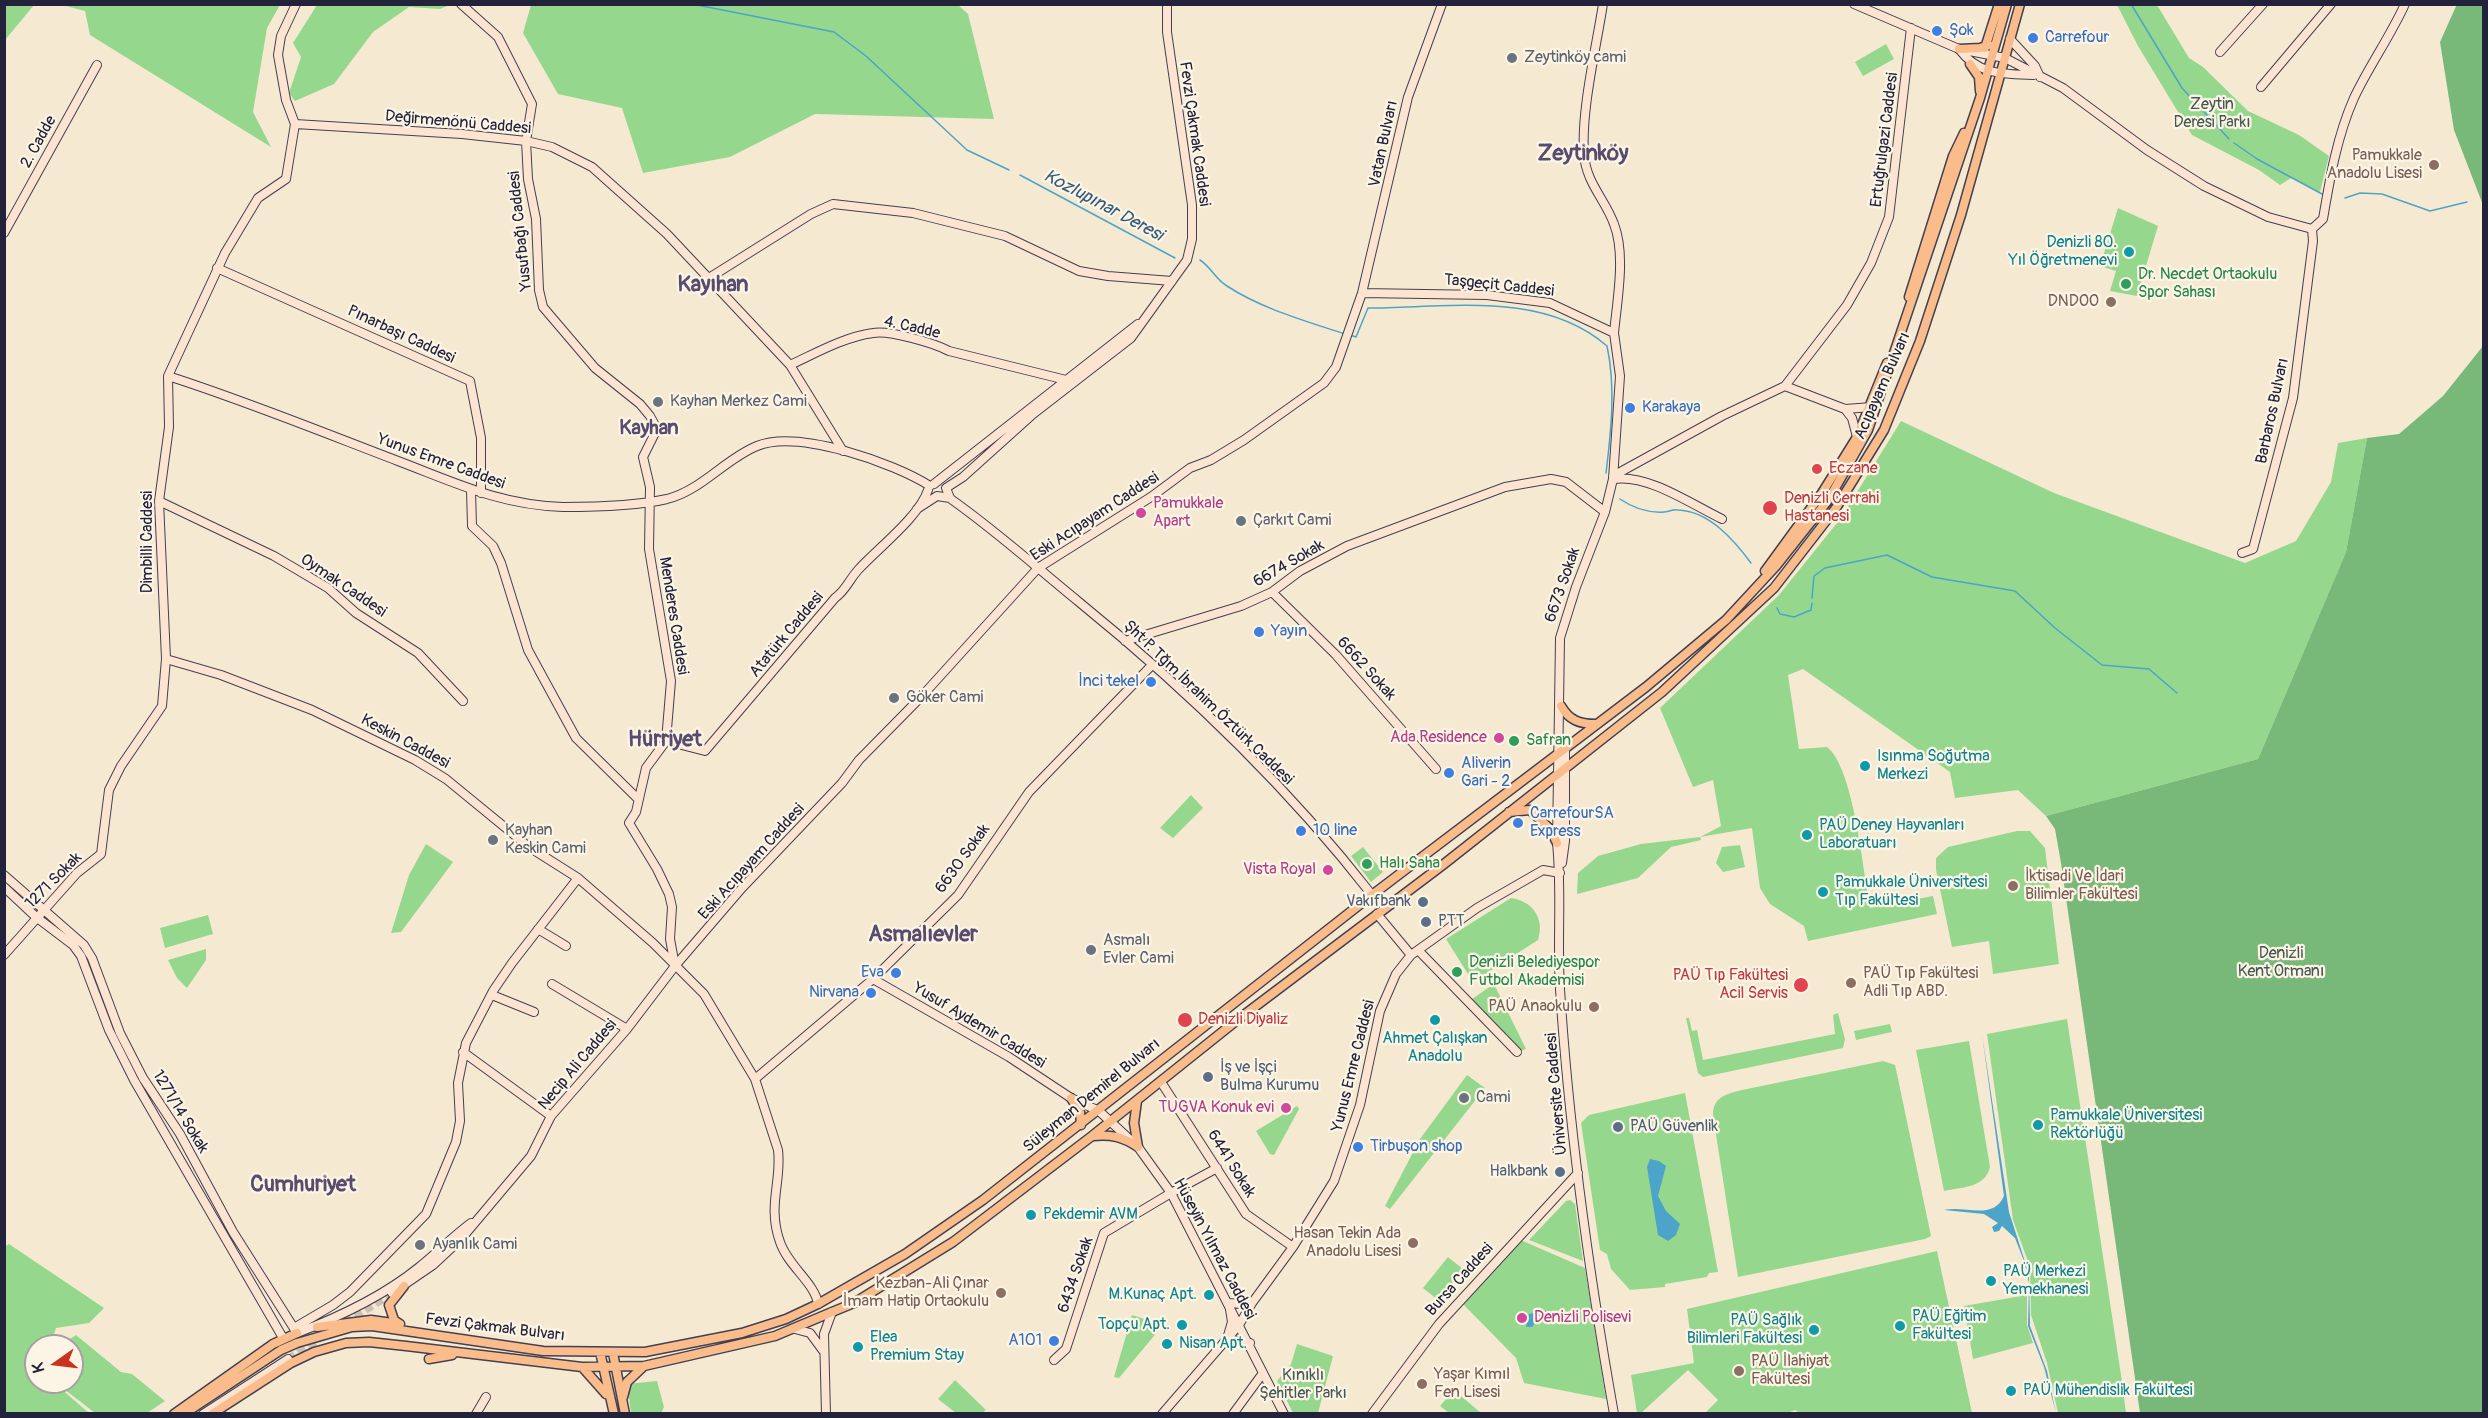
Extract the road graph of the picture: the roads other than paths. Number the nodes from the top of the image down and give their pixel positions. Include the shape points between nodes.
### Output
1 (296, 4) edge
2 (461, 4) edge
3 (1167, 4) edge
4 (1442, 4) edge
5 (1603, 4) edge
6 (1854, 4) edge
7 (1999, 4) edge
8 (2007, 4) edge
9 (2020, 4) edge
10 (2263, 4) edge
11 (2331, 4) edge
12 (2406, 4) edge
13 (1911, 28) junction
14 (2010, 39) junction
15 (1997, 40) junction
16 (1985, 48) junction
17 (1959, 49) junction
18 (2220, 52) dead end
19 (1992, 56) junction
20 (2005, 58) junction
21 (97, 64) dead end
22 (1970, 64) junction
23 (1988, 70) junction
24 (2000, 74) junction
25 (2037, 76) junction
26 (2261, 87) dead end
27 (1980, 98) junction
28 (295, 124) junction
29 (526, 141) junction
30 (2312, 230) junction
31 (4, 233) edge
32 (217, 268) junction
33 (709, 278) junction
34 (1172, 281) junction
35 (1362, 293) junction
36 (1140, 323) junction
37 (1614, 333) junction
38 (790, 365) junction
39 (168, 376) junction
40 (1066, 380) junction
41 (1785, 386) junction
42 (1867, 407) junction
43 (1877, 408) junction
44 (1845, 409) junction
45 (1857, 436) junction
46 (843, 451) junction
47 (1613, 478) junction
48 (930, 486) junction
49 (471, 490) junction
50 (941, 492) junction
51 (481, 493) junction
52 (159, 501) junction
53 (649, 501) junction
54 (917, 509) junction
55 (1605, 512) junction
56 (1722, 519) dead end
57 (2242, 553) dead end
58 (1038, 567) junction
59 (1272, 592) junction
60 (1737, 608) junction
61 (1125, 641) junction
62 (166, 659) junction
63 (1152, 665) junction
64 (463, 701) dead end
65 (1561, 706) junction
66 (1596, 724) junction
67 (666, 741) junction
68 (1574, 741) joint
69 (1562, 747) junction
70 (1563, 768) junction
71 (1436, 769) dead end
72 (637, 798) junction
73 (1503, 815) junction
74 (1557, 843) junction
75 (101, 854) joint
76 (1560, 873) junction
77 (4, 875) edge
78 (578, 878) junction
79 (4, 887) edge
80 (1372, 895) junction
81 (39, 914) junction
82 (1377, 914) junction
83 (538, 929) junction
84 (566, 946) dead end
85 (1418, 950) junction
86 (4, 955) edge
87 (1411, 955) junction
88 (676, 961) junction
89 (873, 979) junction
90 (552, 984) dead end
91 (492, 995) junction
92 (651, 996) joint
93 (534, 1012) dead end
94 (627, 1029) junction
95 (1517, 1052) dead end
96 (463, 1053) junction
97 (755, 1079) junction
98 (1161, 1082) junction
99 (1071, 1098) junction
100 (1137, 1101) junction
101 (1099, 1111) junction
102 (551, 1116) junction
103 (1111, 1122) junction
104 (1082, 1125) junction
105 (1092, 1136) junction
106 (1138, 1147) junction
107 (1217, 1168) junction
108 (1578, 1173) junction
109 (1170, 1193) junction
110 (486, 1211) junction
111 (1293, 1247) junction
112 (404, 1286) junction
113 (392, 1293) tunnel mouth
114 (1252, 1302) junction
115 (1229, 1303) junction
116 (818, 1304) junction
117 (832, 1312) junction
118 (400, 1324) junction
119 (1239, 1325) junction
120 (317, 1327) junction
121 (795, 1329) junction
122 (295, 1331) junction
123 (420, 1334) junction
124 (283, 1338) junction
125 (1227, 1339) junction
126 (1249, 1342) junction
127 (600, 1352) junction
128 (613, 1353) junction
129 (460, 1354) junction
130 (825, 1354) junction
131 (288, 1359) tunnel mouth
132 (429, 1359) dead end
133 (1054, 1360) dead end
134 (644, 1366) junction
135 (583, 1367) junction
136 (602, 1368) junction
137 (615, 1368) junction
138 (1263, 1373) junction
139 (486, 1397) dead end
140 (611, 1401) junction
141 (622, 1401) junction
142 (174, 1413) edge
143 (184, 1413) edge
144 (203, 1413) edge
145 (212, 1413) edge
146 (476, 1413) edge
147 (614, 1413) edge
148 (625, 1413) edge
149 (826, 1413) edge
150 (1162, 1413) edge
151 (1233, 1413) edge
152 (1284, 1413) edge
153 (1372, 1413) edge
154 (1614, 1413) edge

1 - 28 street via 280,36 278,55
2 - 29 street, Yusufbağı Caddesi via 498,37 521,80 532,104
3 - 34 street, Fevzi Çakmak Caddesi via 1167,32 1192,205 1190,251
4 - 35 street, Vatan Bulvarı via 1408,97
5 - 37 street via 1584,152 1591,184 1615,225 1620,271
6 - 13 street
7 - 16 main road
8 - 15 main road, Acıpayam Bulvarı
9 - 14 main road, Acıpayam Bulvarı
10 - 18 street
11 - 26 street
12 - 30 street via 2355,97 2340,137 2322,219
13 - 17 street
13 - 41 street, Ertuğrulgazi Caddesi via 1886,227 1847,305
14 - 20 main road, Acıpayam Bulvarı
14 - 25 street via 2036,66
15 - 16 main road
15 - 19 main road, Acıpayam Bulvarı
16 - 17 main road
17 - 19 street
17 - 22 street
19 - 20 street
19 - 23 main road, Acıpayam Bulvarı
20 - 24 main road, Acıpayam Bulvarı
20 - 25 street
21 - 31 street, 2. Cadde
22 - 23 street
22 - 27 main road via 1978,77
23 - 24 street
23 - 27 main road, Acıpayam Bulvarı
24 - 25 street
24 - 70 main road, Acıpayam Bulvarı via 1961,215 1920,341 1884,430 1836,508 1786,574 1734,627 1662,693
25 - 30 street via 2063,88 2204,186 2268,217
27 - 42 main road via 1953,156 1902,321
27 - 43 main road, Acıpayam Bulvarı
28 - 29 street, Değirmenönü Caddesi
28 - 32 street, Dimbilli Caddesi via 286,179 258,198
29 - 33 street, Değirmenönü Caddesi via 552,147 592,167 667,234
29 - 53 street, Yusufbağı Caddesi via 543,307 595,368 650,416 657,429 643,457 650,486
30 - 57 street, Barbaros Bulvarı via 2293,398 2253,549
32 - 39 street, Dimbilli Caddesi
32 - 51 street, Pınarbaşı Caddesi via 470,381 481,438
33 - 34 street via 833,204 913,213 1005,236 1078,270
33 - 38 street, Değirmenönü Caddesi
34 - 36 street, Fevzi Çakmak Caddesi
35 - 37 street, Taşgeçit Caddesi via 1487,295 1550,303
35 - 58 street, Eski Acıpayam Caddesi via 1336,367 1324,383 1244,440 1190,468
36 - 40 street
36 - 50 street via 1121,347 1033,414
37 - 47 street, 6673 Sokak via 1620,381
38 - 40 street, 4. Cadde via 840,342 874,332 933,343 949,351
38 - 46 street, Değirmenönü Caddesi
39 - 49 street, Yunus Emre Caddesi via 260,407
39 - 52 street, Dimbilli Caddesi via 169,427
40 - 48 street
41 - 44 street
41 - 47 street, Ertuğrulgazi Caddesi via 1672,443
42 - 43 street
42 - 44 street
42 - 45 main road
43 - 60 main road, Acıpayam Bulvarı via 1830,499
44 - 45 street
45 - 60 main road via 1822,493
46 - 48 street, Yunus Emre Caddesi
46 - 53 street, Yunus Emre Caddesi via 797,441 767,442 700,484 668,499
47 - 55 street, 6673 Sokak
47 - 56 street via 1646,482
48 - 50 street, Yunus Emre Caddesi via 931,496
48 - 54 street
49 - 51 street, Yunus Emre Caddesi
49 - 72 street via 472,526 493,546 533,658 576,738
50 - 54 street
50 - 58 street, Şht P. Tğm İbrahim Öztürk Caddesi
51 - 53 street, Yunus Emre Caddesi via 563,507
52 - 62 street, Dimbilli Caddesi
52 - 64 street, Oymak Caddesi via 274,556 328,588 356,613 418,653
53 - 67 street, Menderes Caddesi via 649,549 671,681
54 - 67 street, Atatürk Caddesi via 857,572 846,590 835,598 705,751
55 - 59 street, 6674 Sokak via 1566,482 1551,479 1505,487 1355,543 1300,571
55 - 65 street, 6673 Sokak via 1575,587 1560,638
58 - 61 street, Şht P. Tğm İbrahim Öztürk Caddesi
58 - 88 street, Eski Acıpayam Caddesi
59 - 61 street, 6674 Sokak via 1240,606
59 - 71 street, 6662 Sokak via 1336,655
60 - 66 main road, Acıpayam Bulvarı via 1646,687
61 - 63 street, Şht P. Tğm İbrahim Öztürk Caddesi
62 - 75 street, Dimbilli Caddesi via 162,706 109,790
62 - 78 street, Keskin Caddesi via 312,710 415,760 446,779 529,847
63 - 80 street, Şht P. Tğm İbrahim Öztürk Caddesi via 1260,768
63 - 89 street, 6630 Sokak via 1029,792 958,895
65 - 66 main road via 1566,716 1575,721
65 - 69 street, 6673 Sokak
66 - 68 main road, Acıpayam Bulvarı
67 - 72 street via 646,768
68 - 69 main road, Süleyman Demirel Bulvarı
69 - 70 street, 6673 Sokak
69 - 80 main road, Süleyman Demirel Bulvarı
70 - 73 main road, Süleyman Demirel Bulvarı
70 - 74 street, Üniversite Caddesi
70 - 76 street via 1565,841
72 - 88 street via 636,812 628,823 669,894 670,939
73 - 74 main road via 1530,810 1550,829
73 - 82 main road, Süleyman Demirel Bulvarı
74 - 76 street, Üniversite Caddesi
75 - 81 street, 1271 Sokak via 77,873
76 - 85 street, Yunus Emre Caddesi via 1543,870 1478,908
76 - 108 street, Üniversite Caddesi via 1560,987
77 - 81 street
78 - 83 street
78 - 88 street, Keskin Caddesi
79 - 81 street
80 - 101 main road, Süleyman Demirel Bulvarı
81 - 86 street, 1271 Sokak
81 - 122 street, 1271/14 Sokak via 84,945 92,958 120,1033 143,1078
81 - 124 street via 81,956 109,1030 134,1080
82 - 87 street
82 - 98 main road, Süleyman Demirel Bulvarı
83 - 84 street
83 - 91 street
85 - 87 street, Yunus Emre Caddesi
85 - 95 street
87 - 111 street, Yunus Emre Caddesi via 1395,974 1380,1011 1360,1105 1334,1180
88 - 92 street, Eski Acıpayam Caddesi
88 - 97 street, Keskin Caddesi via 704,994
89 - 97 street, 6630 Sokak
89 - 99 street, Yusuf Aydemir Caddesi via 1009,1057
90 - 94 street
91 - 93 street
91 - 96 street
92 - 94 street, Necip Ali Caddesi
94 - 102 street, Necip Ali Caddesi
96 - 102 street
96 - 122 street via 456,1142 426,1214 350,1292
97 - 116 street, Keskin Caddesi via 778,1150 773,1202 779,1241 796,1272 815,1290
98 - 100 main road, Süleyman Demirel Bulvarı
98 - 107 street, 6441 Sokak
99 - 101 street, Yusuf Aydemir Caddesi
99 - 104 main road via 1080,1112
100 - 103 main road, Süleyman Demirel Bulvarı
100 - 106 main road via 1134,1123
101 - 103 street, Hüseyin Yılmaz Caddesi
101 - 104 main road, Süleyman Demirel Bulvarı
102 - 110 street, Necip Ali Caddesi via 531,1156
103 - 105 main road, Süleyman Demirel Bulvarı
103 - 106 street, Hüseyin Yılmaz Caddesi
104 - 116 main road, Süleyman Demirel Bulvarı via 939,1232
105 - 106 main road via 1126,1138
105 - 117 main road, Süleyman Demirel Bulvarı via 953,1242 854,1303
106 - 109 street, Hüseyin Yılmaz Caddesi
107 - 109 street, 6434 Sokak
107 - 111 street, 6441 Sokak via 1246,1214
108 - 153 street, Bursa Caddesi via 1459,1300
108 - 154 street, Üniversite Caddesi
109 - 115 street, Hüseyin Yılmaz Caddesi
109 - 133 street, 6434 Sokak via 1104,1233 1066,1349
110 - 112 street, Necip Ali Caddesi via 445,1255
110 - 120 street, Necip Ali Caddesi via 417,1269
111 - 114 street, Yunus Emre Caddesi
112 - 113 street, Necip Ali Caddesi
112 - 118 main road via 388,1305
114 - 115 street
114 - 119 street, Yunus Emre Caddesi
114 - 126 street via 1245,1321
115 - 119 street, Hüseyin Yılmaz Caddesi
115 - 125 street via 1232,1322
116 - 128 main road, Fevzi Çakmak Bulvarı via 742,1333 645,1352
117 - 121 main road, Fevzi Çakmak Bulvarı
117 - 130 street via 825,1330
118 - 120 main road via 371,1320
118 - 123 main road
119 - 125 street, Yunus Emre Caddesi
119 - 126 street, Hüseyin Yılmaz Caddesi
120 - 122 street, Necip Ali Caddesi
121 - 130 street via 810,1333
121 - 134 main road, Fevzi Çakmak Bulvarı via 731,1348
122 - 124 main road
123 - 127 main road, Fevzi Çakmak Bulvarı via 543,1351
123 - 143 main road, Fevzi Çakmak Bulvarı via 372,1326 352,1327 297,1343
124 - 142 main road
125 - 126 street
125 - 150 street, Yunus Emre Caddesi
126 - 138 street, Hüseyin Yılmaz Caddesi
127 - 128 main road, Fevzi Çakmak Bulvarı
127 - 136 main road
128 - 137 main road
129 - 132 main road
129 - 135 main road, Fevzi Çakmak Bulvarı
129 - 145 main road, Fevzi Çakmak Bulvarı via 369,1342 346,1343 291,1363
130 - 149 street
131 - 144 street
134 - 137 main road, Fevzi Çakmak Bulvarı
134 - 141 main road via 627,1382
135 - 136 main road, Fevzi Çakmak Bulvarı
135 - 140 main road
136 - 137 main road, Fevzi Çakmak Bulvarı
136 - 140 main road
137 - 141 main road
138 - 151 street
138 - 152 street, Hüseyin Yılmaz Caddesi
139 - 146 street
140 - 147 main road
141 - 148 main road

